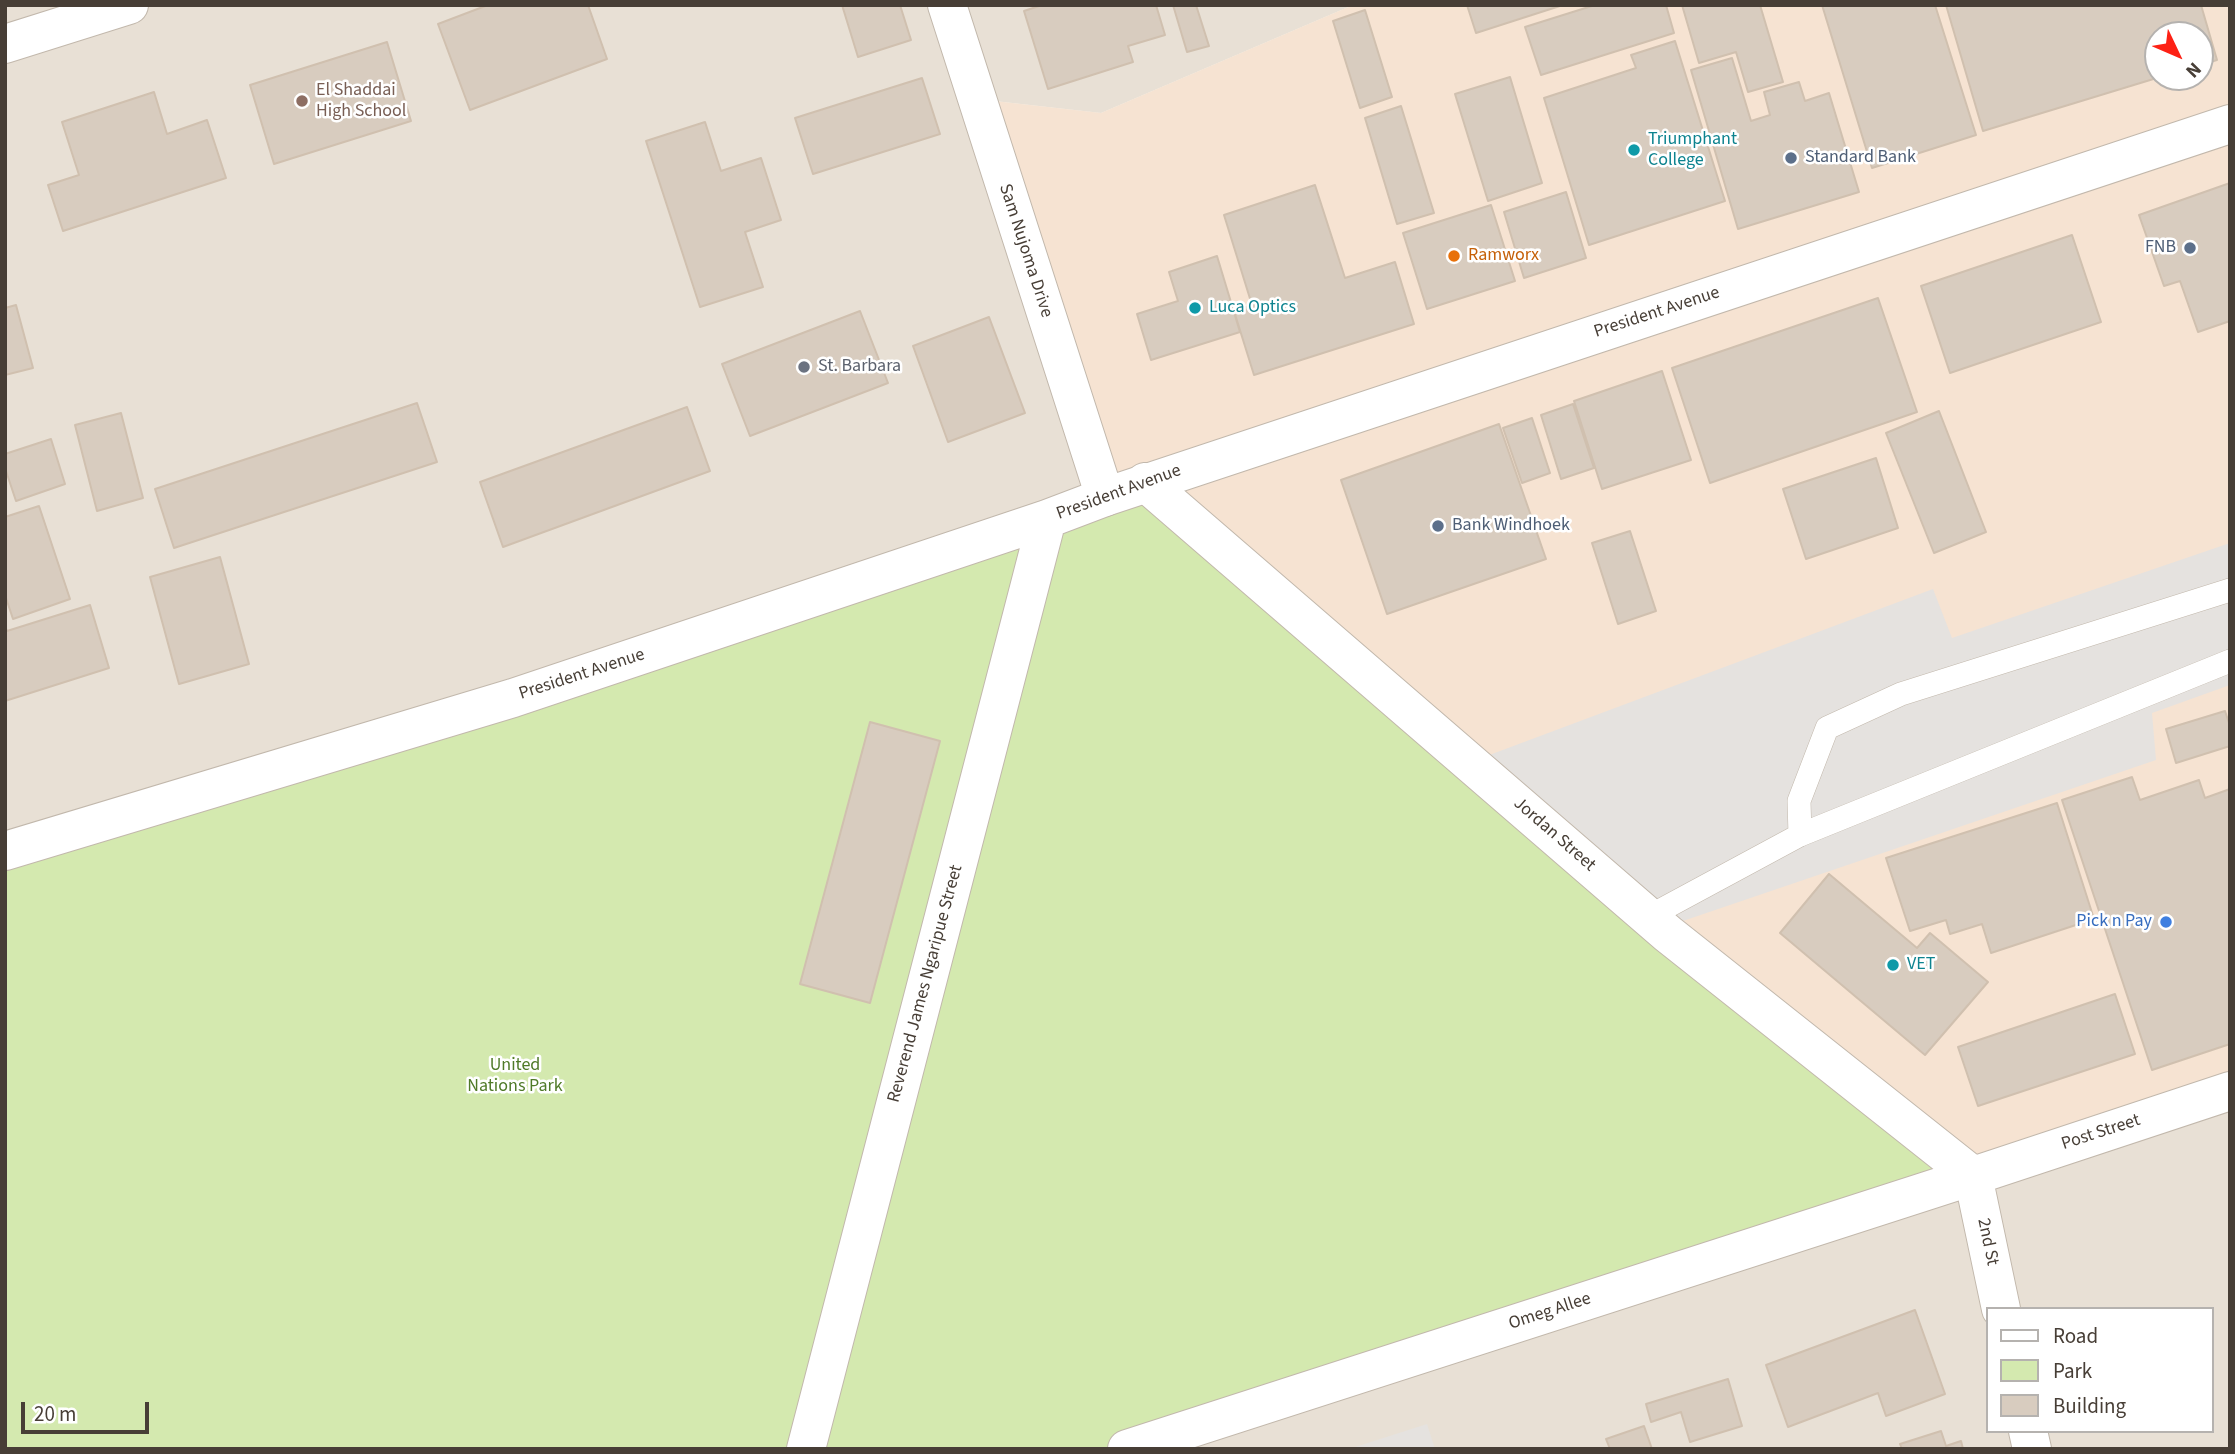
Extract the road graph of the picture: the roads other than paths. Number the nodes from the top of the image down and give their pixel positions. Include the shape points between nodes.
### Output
1 (129, 5) edge
2 (947, 5) edge
3 (5, 44) edge
4 (2230, 124) edge
5 (1145, 482) junction
6 (1105, 497) junction
7 (1047, 519) junction
8 (2230, 590) edge
9 (2230, 661) edge
10 (1800, 835) junction
11 (5, 852) edge
12 (1648, 917) junction
13 (2230, 1091) edge
14 (1973, 1176) junction
15 (2001, 1307) edge
16 (806, 1449) edge
17 (1127, 1449) edge

1 - 3 street
2 - 6 street, Sam Nujoma Drive
4 - 5 street, President Avenue
5 - 6 street, President Avenue
5 - 12 street, Jordan Street
6 - 7 street, President Avenue
7 - 11 street, President Avenue via 513,698
7 - 16 street, Reverend James Ngaripue Street
8 - 10 lane via 1900,694 1827,728 1799,801
9 - 10 lane
10 - 12 lane
12 - 14 street, Jordan Street
13 - 14 street, Post Street
14 - 15 street, 2nd St
14 - 17 street, Omeg Allee

